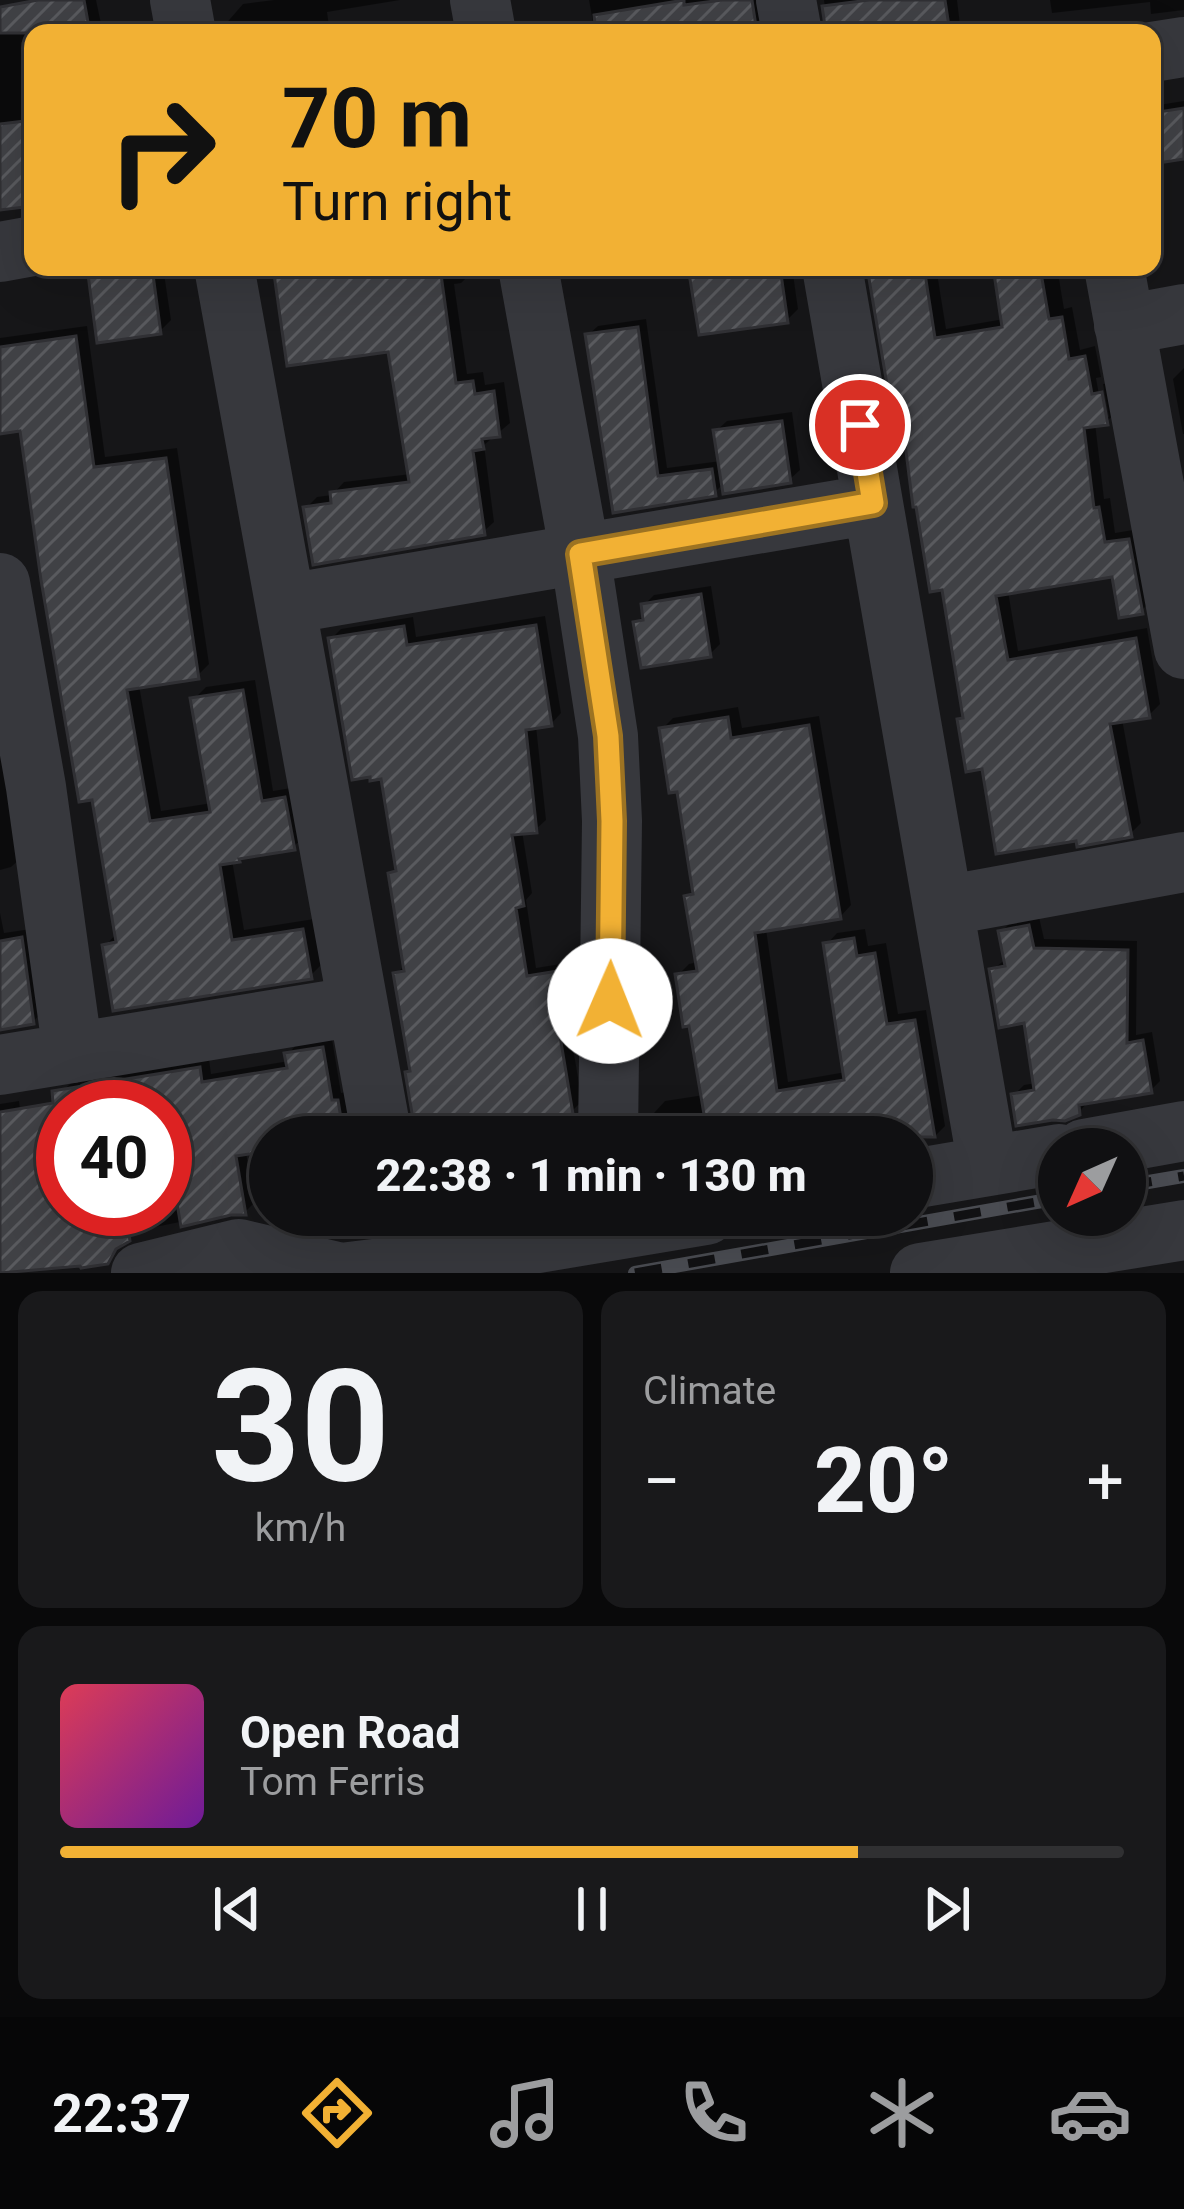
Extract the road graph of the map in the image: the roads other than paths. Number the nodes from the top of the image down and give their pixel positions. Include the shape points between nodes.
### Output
1 (226, 276) edge
2 (531, 276) edge
3 (834, 276) edge
4 (1116, 276) edge
5 (1184, 314) edge
6 (1124, 325) junction
7 (873, 503) junction
8 (580, 554) junction
9 (0, 583) edge
10 (1179, 589) edge
11 (287, 604) junction
12 (1184, 650) edge
13 (18, 790) edge
14 (1184, 862) edge
15 (944, 906) junction
16 (357, 1006) junction
17 (73, 1053) junction
18 (0, 1065) edge
19 (378, 1116) edge
20 (608, 1116) edge
21 (1184, 1131) edge
22 (1146, 1138) edge
23 (1038, 1158) edge
24 (988, 1166) junction
25 (933, 1176) edge
26 (402, 1240) edge
27 (606, 1240) edge
28 (1148, 1247) edge
29 (142, 1273) edge
30 (920, 1273) edge

1 - 11 street
2 - 8 street
3 - 7 street
4 - 6 street
5 - 6 street
6 - 10 street
7 - 8 street
7 - 15 street
8 - 11 street
8 - 20 street via 608,736
9 - 13 street
10 - 12 street
11 - 16 street
13 - 17 street
14 - 15 street
15 - 24 street
16 - 17 street
16 - 19 street
17 - 18 street
21 - 22 street
23 - 24 street
24 - 25 street
26 - 27 street
26 - 29 street via 341,1273 239,1249
28 - 30 street

